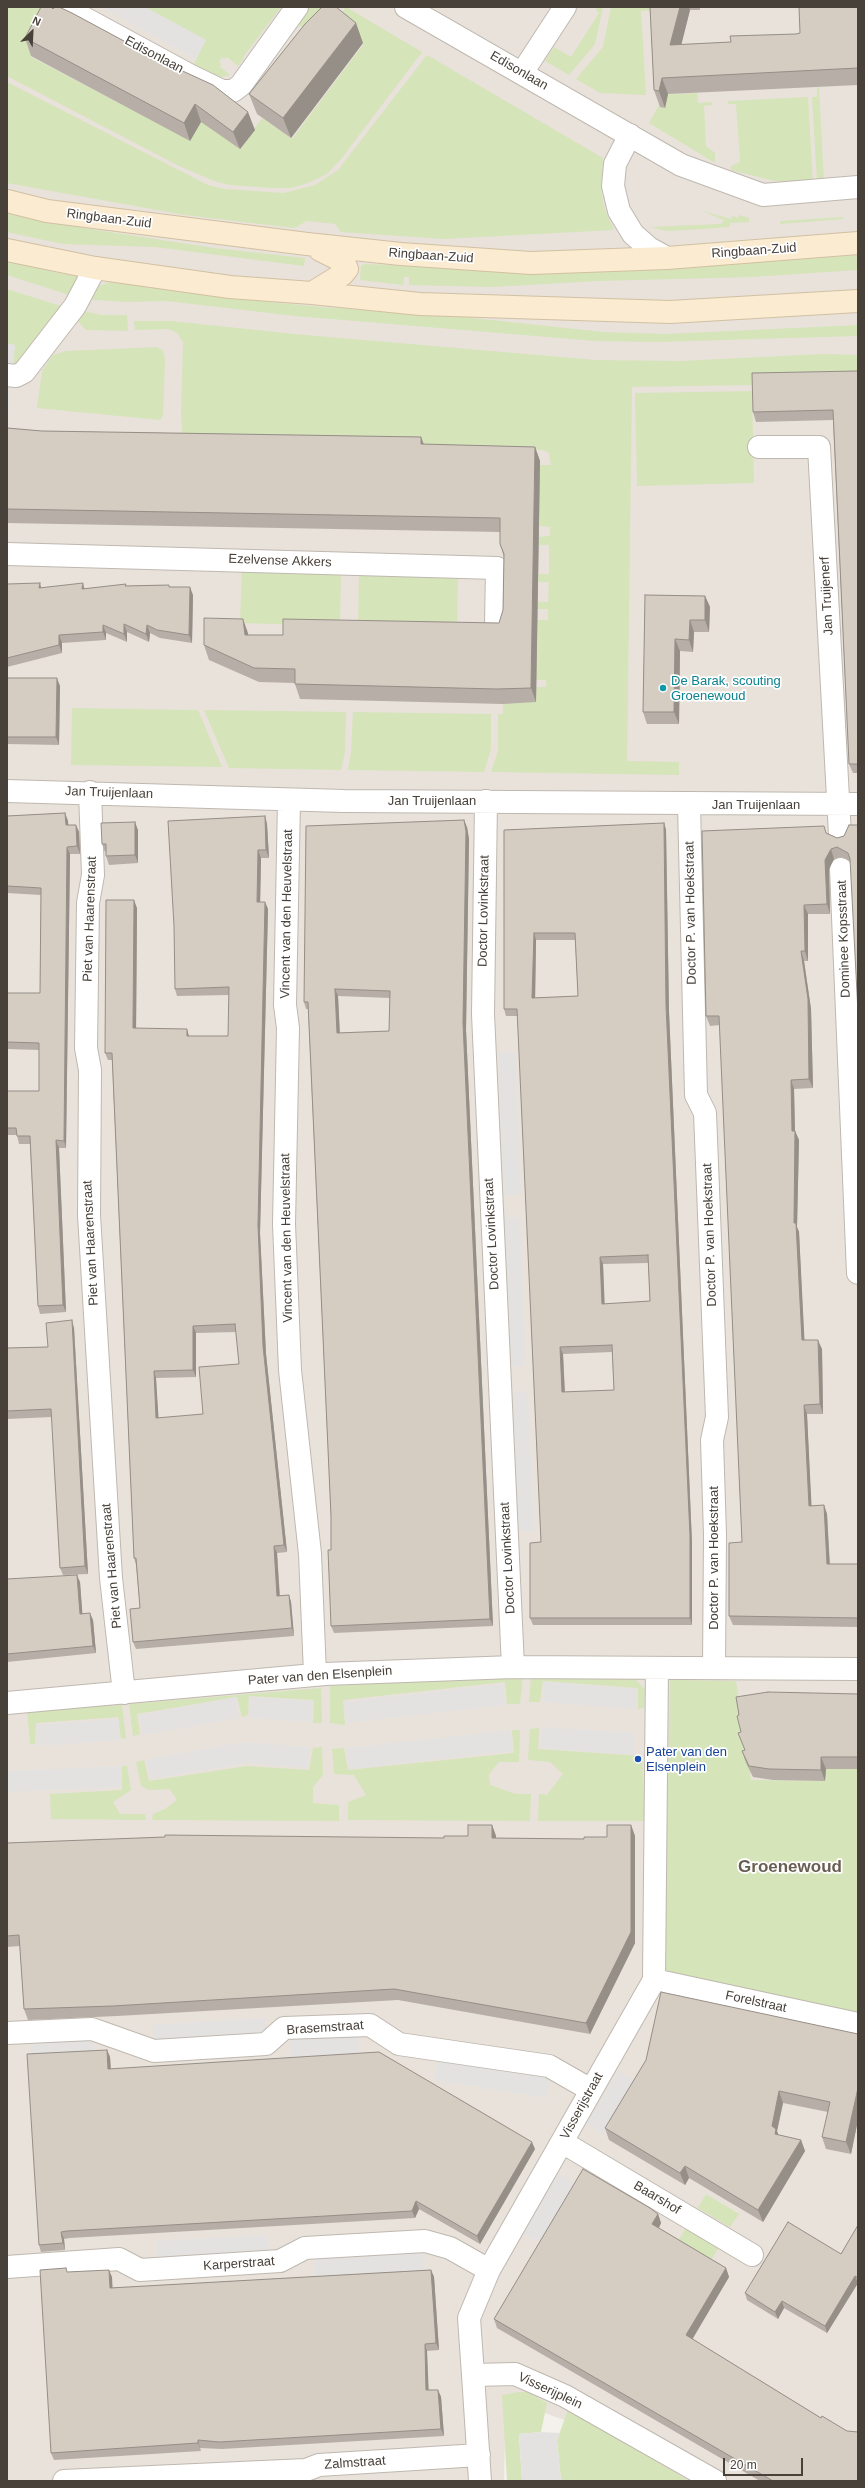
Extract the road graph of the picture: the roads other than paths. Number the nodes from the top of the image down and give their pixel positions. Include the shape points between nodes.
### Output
1 (70, 7) edge
2 (297, 7) edge
3 (406, 7) edge
4 (565, 7) edge
5 (522, 73) junction
6 (630, 135) junction
7 (858, 187) edge
8 (7, 201) edge
9 (858, 243) edge
10 (306, 244) junction
11 (7, 250) edge
12 (667, 258) junction
13 (95, 268) junction
14 (312, 292) junction
15 (858, 301) edge
16 (7, 376) edge
17 (759, 447) dead end
18 (7, 554) edge
19 (496, 624) edge
20 (7, 791) edge
21 (90, 792) junction
22 (289, 800) junction
23 (486, 801) junction
24 (689, 804) junction
25 (848, 804) edge
26 (840, 835) dead end
27 (841, 869) dead end
28 (858, 1267) edge
29 (858, 1273) edge
30 (513, 1667) junction
31 (714, 1667) junction
32 (657, 1668) junction
33 (858, 1669) edge
34 (315, 1674) junction
35 (124, 1693) junction
36 (7, 1703) edge
37 (654, 1980) junction
38 (858, 2024) edge
39 (7, 2033) edge
40 (591, 2090) junction
41 (562, 2142) junction
42 (752, 2255) dead end
43 (7, 2267) edge
44 (489, 2270) junction
45 (473, 2375) junction
46 (479, 2455) junction
47 (64, 2481) edge
48 (480, 2481) edge
49 (716, 2481) edge

1 - 2 street, Edisonlaan via 73,12 222,91 233,91 241,85
3 - 5 street, Edisonlaan
4 - 5 street
5 - 6 street, Edisonlaan
6 - 7 street, Edisonlaan via 681,165 763,195
6 - 12 street via 615,164 613,186 619,211 633,234 649,248
8 - 10 main road, Ringbaan-Zuid via 47,211
9 - 12 main road, Ringbaan-Zuid
10 - 12 main road, Ringbaan-Zuid via 531,263
10 - 14 main road via 344,262 347,269 338,278
11 - 13 main road
13 - 14 main road via 230,287
13 - 16 street via 74,306 24,372 16,376
14 - 15 main road via 420,304 670,312
17 - 25 street, Jan Truijenerf via 819,447
18 - 19 street, Ezelvense Akkers via 496,568
20 - 21 street, Jan Truijenlaan
21 - 22 street, Jan Truijenlaan
21 - 35 street, Piet van Haarenstraat via 93,875 88,910 86,1048 90,1070 89,1215 112,1578
22 - 23 street, Jan Truijenlaan
22 - 34 street, Vincent van den Heuvelstraat via 284,1224 290,1370 310,1554
23 - 24 street, Jan Truijenlaan
23 - 30 street, Doctor Lovinkstraat via 483,1014
24 - 25 street, Jan Truijenlaan
24 - 31 street, Doctor P. van Hoekstraat via 696,1095 705,1113 717,1418 712,1440 716,1535
25 - 26 street
27 - 28 street, Dominee Kopsstraat
28 - 29 street, Dominee Kopsstraat
30 - 32 street, Pater van den Elsenplein
30 - 34 street, Pater van den Elsenplein
31 - 32 street, Pater van den Elsenplein
31 - 33 street, Pater van den Elsenplein
32 - 37 street, Visserijstraat
34 - 35 street, Pater van den Elsenplein
35 - 36 street, Pater van den Elsenplein
37 - 38 street, Forelstraat
37 - 40 street, Visserijstraat
39 - 40 street, Brasemstraat via 92,2029 154,2051 266,2044 284,2028 370,2024 399,2044 549,2066
40 - 41 street, Visserijstraat
41 - 42 street, Baarshof
41 - 44 street, Visserijstraat
43 - 44 street, Karperstraat via 119,2259 140,2270 280,2261 305,2248 425,2241 450,2248
44 - 45 street, Visserijstraat via 469,2318
45 - 46 street
45 - 49 street, Visserijplein via 515,2374 558,2393
46 - 47 street, Zalmstraat via 319,2465 306,2470
46 - 48 street

